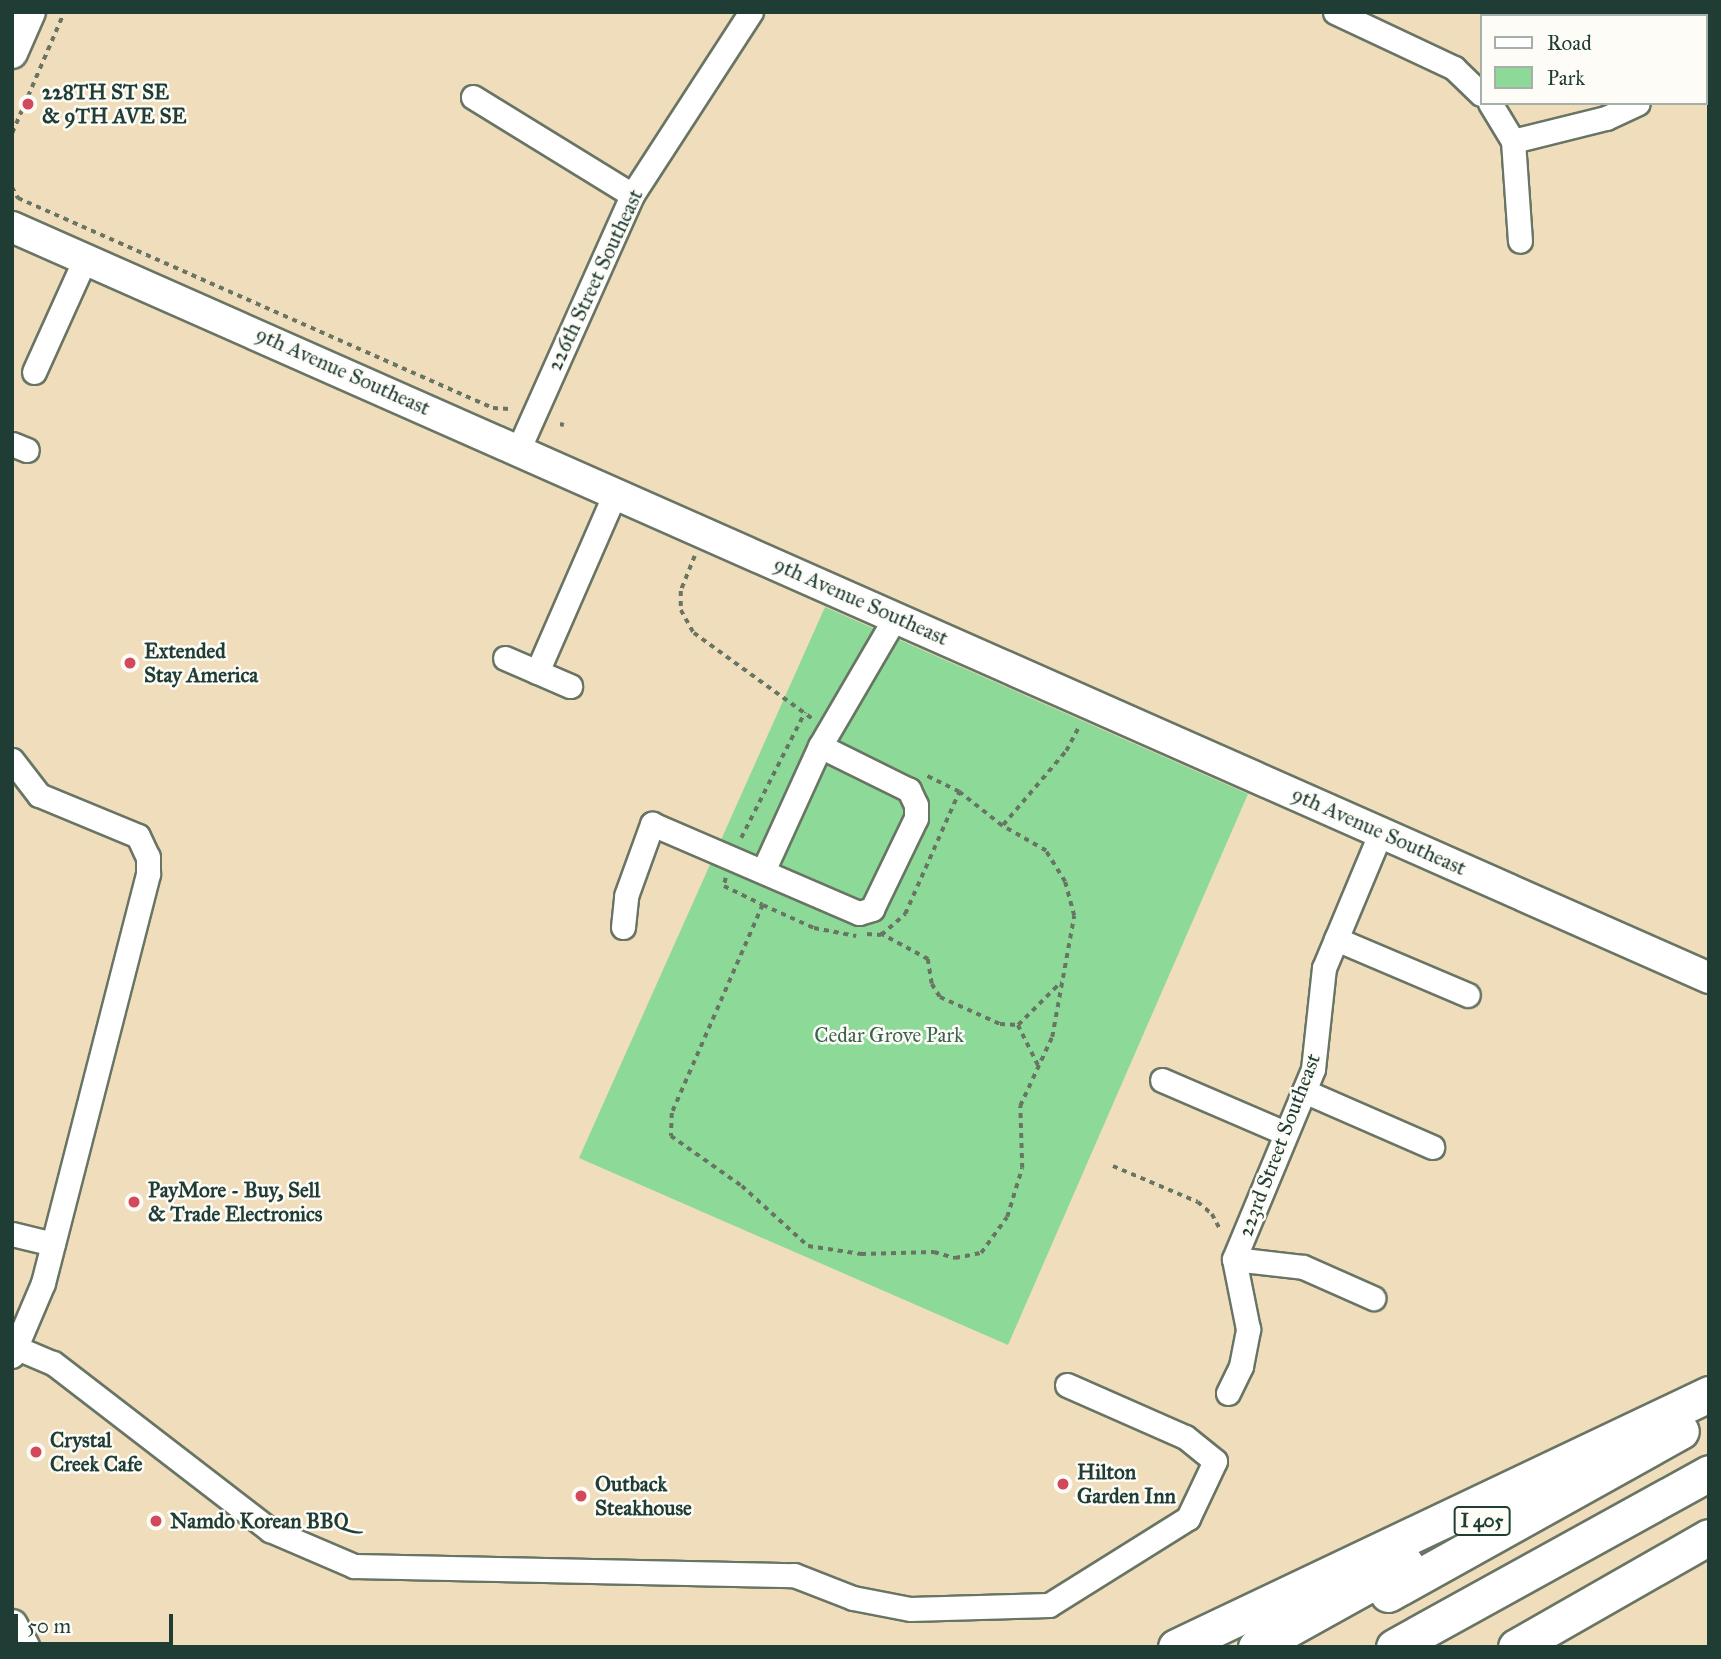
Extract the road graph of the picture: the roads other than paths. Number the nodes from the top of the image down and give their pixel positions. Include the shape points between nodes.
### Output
1 (30, 12) edge
2 (1335, 12) edge
3 (747, 14) edge
4 (12, 53) edge
5 (1480, 93) edge
6 (473, 97) dead end
7 (1491, 105) edge
8 (1634, 105) edge
9 (1513, 141) junction
10 (632, 195) junction
11 (12, 227) edge
12 (1520, 241) dead end
13 (85, 259) junction
14 (34, 372) dead end
15 (519, 448) junction
16 (616, 491) junction
17 (896, 616) junction
18 (505, 659) dead end
19 (537, 672) junction
20 (570, 686) dead end
21 (820, 746) junction
22 (12, 760) edge
23 (1381, 832) junction
24 (764, 869) junction
25 (623, 927) dead end
26 (1336, 939) junction
27 (1709, 978) edge
28 (1468, 995) dead end
29 (1161, 1080) dead end
30 (1304, 1090) junction
31 (1285, 1133) junction
32 (1432, 1147) dead end
33 (12, 1234) edge
34 (53, 1244) junction
35 (1234, 1259) junction
36 (1373, 1298) dead end
37 (16, 1341) edge
38 (1067, 1385) dead end
39 (1228, 1393) dead end
40 (1709, 1395) edge
41 (1709, 1415) edge
42 (1709, 1473) edge
43 (1709, 1489) edge
44 (1709, 1537) edge
45 (12, 1626) edge
46 (12, 1637) edge
47 (12, 1643) edge
48 (21, 1647) edge
49 (1176, 1647) edge
50 (1256, 1647) edge
51 (1293, 1647) edge
52 (1394, 1647) edge
53 (1422, 1647) edge
54 (1516, 1647) edge

1 - 4 main road
2 - 5 street via 1454,68
3 - 10 street, 226th Street Southeast
6 - 10 street
7 - 9 street
8 - 9 street via 1606,118
9 - 12 street
10 - 15 street, 226th Street Southeast
11 - 13 main road, 9th Avenue Southeast
13 - 14 street
13 - 15 main road, 9th Avenue Southeast
15 - 16 main road, 9th Avenue Southeast
16 - 17 main road, 9th Avenue Southeast
16 - 19 street
17 - 21 street
17 - 23 main road, 9th Avenue Southeast
18 - 19 street
19 - 20 street
21 - 24 street
21 - 24 street via 909,790 916,818 872,909 859,913
22 - 34 street via 39,795 138,836 148,857 148,874
23 - 26 street, 223rd Street Southeast
23 - 27 main road, 9th Avenue Southeast
24 - 25 street via 652,824 626,896
26 - 28 street
26 - 30 street, 223rd Street Southeast via 1324,968 1318,1050
29 - 31 street
30 - 31 street, 223rd Street Southeast
30 - 32 street
31 - 35 street, 223rd Street Southeast
33 - 34 street
34 - 37 street
35 - 36 street via 1303,1267
35 - 39 street via 1248,1329 1241,1366
37 - 38 street via 53,1363 270,1531 354,1566 794,1575 853,1598 910,1609 1049,1605 1188,1518 1215,1461 1185,1437
40 - 49 highway
40 - 50 highway, I 405
41 - 51 highway, I 405
42 - 52 highway
43 - 53 highway
44 - 54 highway
45 - 48 main road
46 - 48 main road
47 - 48 main road

